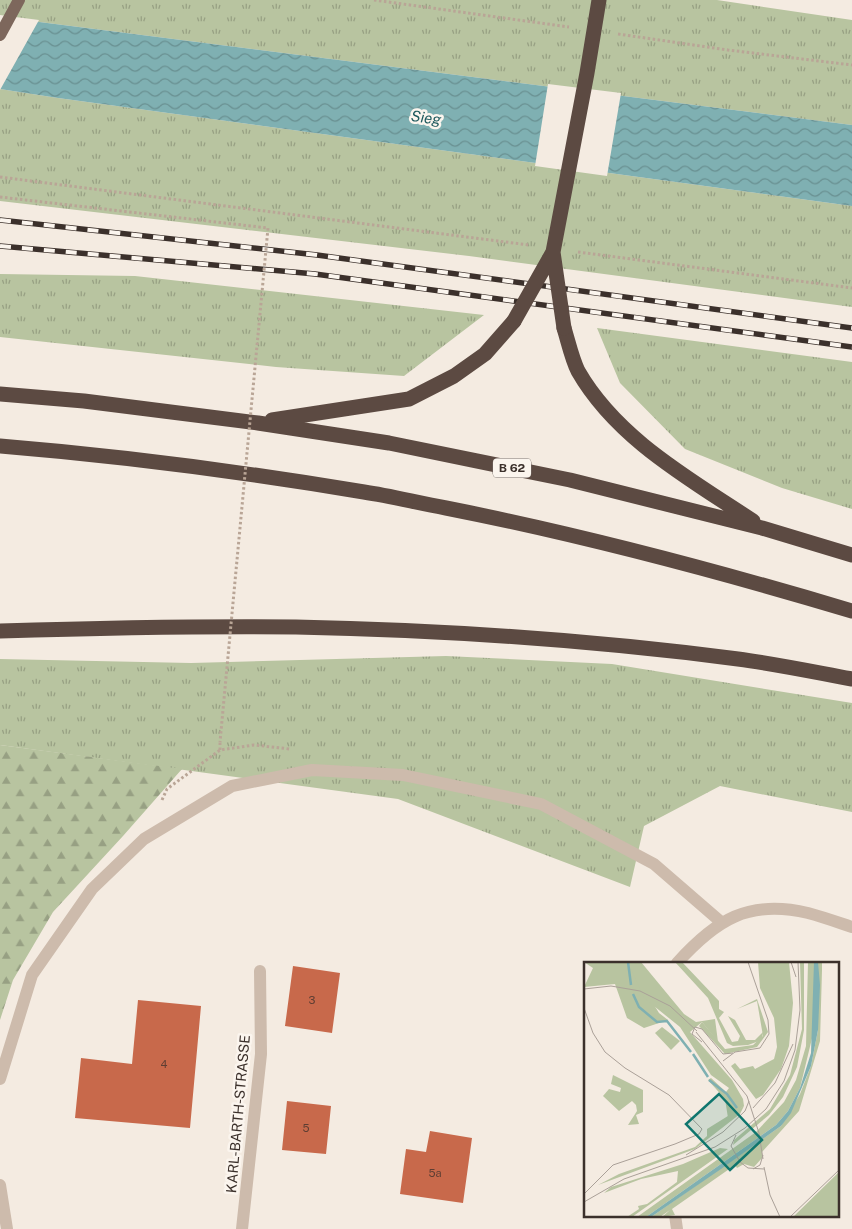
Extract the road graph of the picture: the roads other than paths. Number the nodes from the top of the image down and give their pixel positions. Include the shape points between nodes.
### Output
1 (19, 0) edge
2 (599, 0) edge
3 (0, 35) edge
4 (553, 252) junction
5 (0, 394) edge
6 (258, 423) junction
7 (0, 446) edge
8 (762, 528) junction
9 (852, 555) edge
10 (852, 611) edge
11 (0, 631) edge
12 (852, 679) edge
13 (722, 922) junction
14 (852, 927) edge
15 (679, 962) edge
16 (260, 971) dead end
17 (0, 1079) edge
18 (0, 1185) edge
19 (675, 1216) edge
20 (7, 1229) edge
21 (242, 1229) edge
22 (677, 1229) edge

1 - 3 main road
2 - 4 highway, B 62, bridge
4 - 6 highway, B 62, bridge via 514,321 485,354 454,376 409,399
4 - 8 highway, B 62, bridge via 564,328 577,369 597,400 650,452
5 - 6 highway, B 62
6 - 8 highway, B 62 via 389,443 570,480
7 - 10 highway via 76,452 376,494 512,521 641,552
8 - 9 highway, B 62
11 - 12 highway via 277,627 446,633 603,644 740,659
13 - 14 street via 746,911 773,908 807,913
13 - 15 street
13 - 17 street via 654,864 541,804 403,775 312,770 232,786 144,839 92,889 32,976
16 - 21 street, KARL-BARTH-STRASSE via 261,1054
18 - 20 street
19 - 22 street

